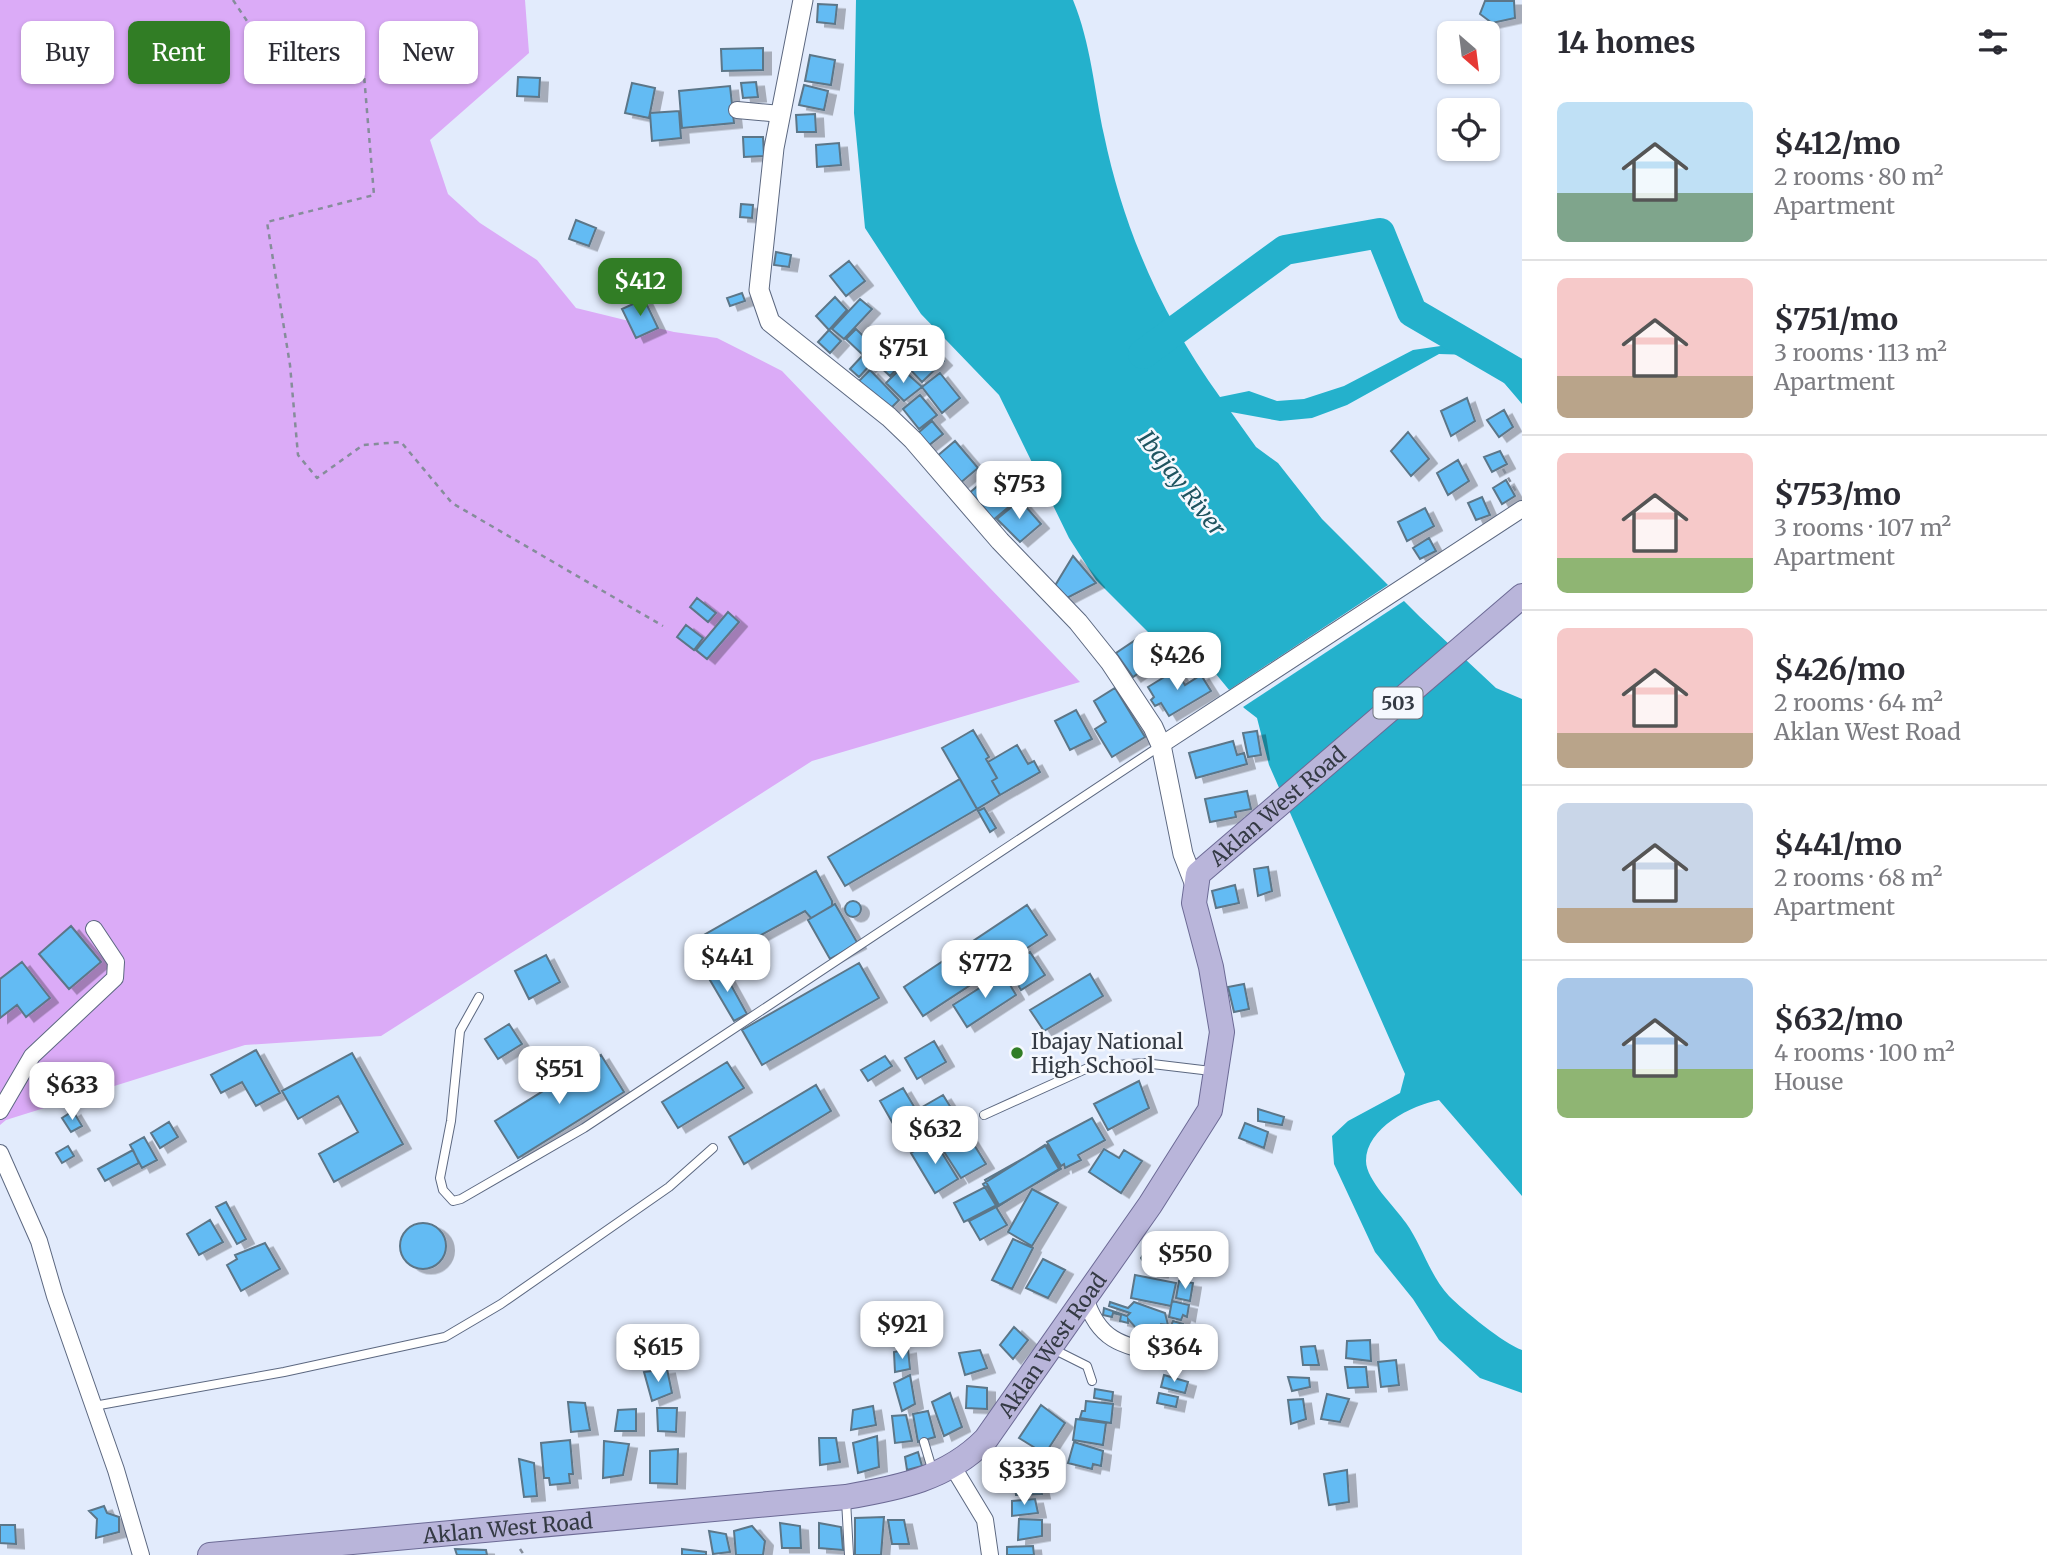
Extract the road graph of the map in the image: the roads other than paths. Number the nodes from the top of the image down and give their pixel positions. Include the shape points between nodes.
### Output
1 (803, 0) edge
2 (737, 110) dead end
3 (781, 114) junction
4 (1522, 509) edge
5 (1522, 596) edge
6 (1161, 745) junction
7 (1195, 885) junction
8 (94, 929) dead end
9 (480, 997) dead end
10 (1218, 1072) junction
11 (0, 1111) edge
12 (984, 1115) dead end
13 (713, 1148) dead end
14 (0, 1153) edge
15 (1085, 1297) junction
16 (1050, 1347) junction
17 (1174, 1356) dead end
18 (1091, 1381) dead end
19 (94, 1406) junction
20 (925, 1442) dead end
21 (944, 1471) junction
22 (846, 1497) junction
23 (141, 1555) edge
24 (210, 1555) edge
25 (849, 1555) edge
26 (990, 1555) edge

1 - 3 street
2 - 3 street
3 - 6 street via 759,290 770,322 914,440 1000,541 1078,622 1141,707
4 - 6 street
5 - 7 main road, Aklan West Road / 503 via 1198,874
6 - 7 street via 1183,854
6 - 9 lane via 584,1128 453,1201 443,1191 440,1178 460,1031
7 - 10 main road, Aklan West Road via 1194,903 1222,1032
8 - 11 street via 116,962 115,978 48,1038
10 - 12 lane via 1144,1063 1090,1067
10 - 15 main road, Aklan West Road via 1202,1126
13 - 19 lane via 669,1187 501,1304 444,1337
14 - 19 street via 39,1241
15 - 16 main road, Aklan West Road
15 - 17 street via 1097,1327 1110,1339
16 - 18 lane via 1087,1366
16 - 21 main road, Aklan West Road via 986,1439
19 - 23 street
20 - 21 lane
21 - 22 main road, Aklan West Road
21 - 26 street via 985,1520
22 - 24 main road, Aklan West Road
22 - 25 lane

